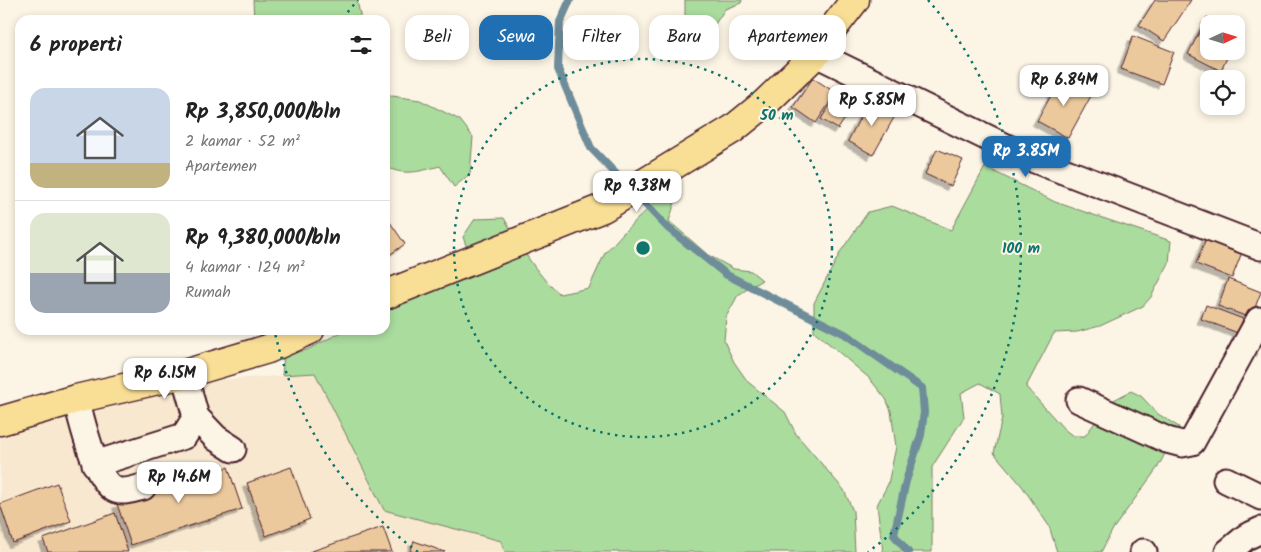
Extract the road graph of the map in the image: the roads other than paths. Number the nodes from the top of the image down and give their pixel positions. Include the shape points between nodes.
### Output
1 (855, 0) edge
2 (843, 15) edge
3 (810, 60) edge
4 (828, 60) edge
5 (1261, 247) edge
6 (390, 293) edge
7 (1260, 319) edge
8 (299, 335) edge
9 (184, 374) junction
10 (76, 399) junction
11 (1079, 400) dead end
12 (196, 417) junction
13 (0, 421) edge
14 (234, 449) dead end
15 (95, 464) junction
16 (1226, 480) dead end
17 (143, 487) dead end
18 (1261, 497) edge
19 (1261, 530) edge
20 (1228, 552) edge

1 - 2 main road
3 - 6 main road via 733,129 603,208
4 - 5 street via 1027,157
7 - 11 street via 1192,442 1182,444 1167,440
8 - 9 main road via 268,349
9 - 10 main road
9 - 12 street
10 - 13 main road
10 - 15 street
12 - 14 street via 216,438
12 - 15 street via 184,436
15 - 17 street via 113,489 125,491
16 - 18 street
19 - 20 street

